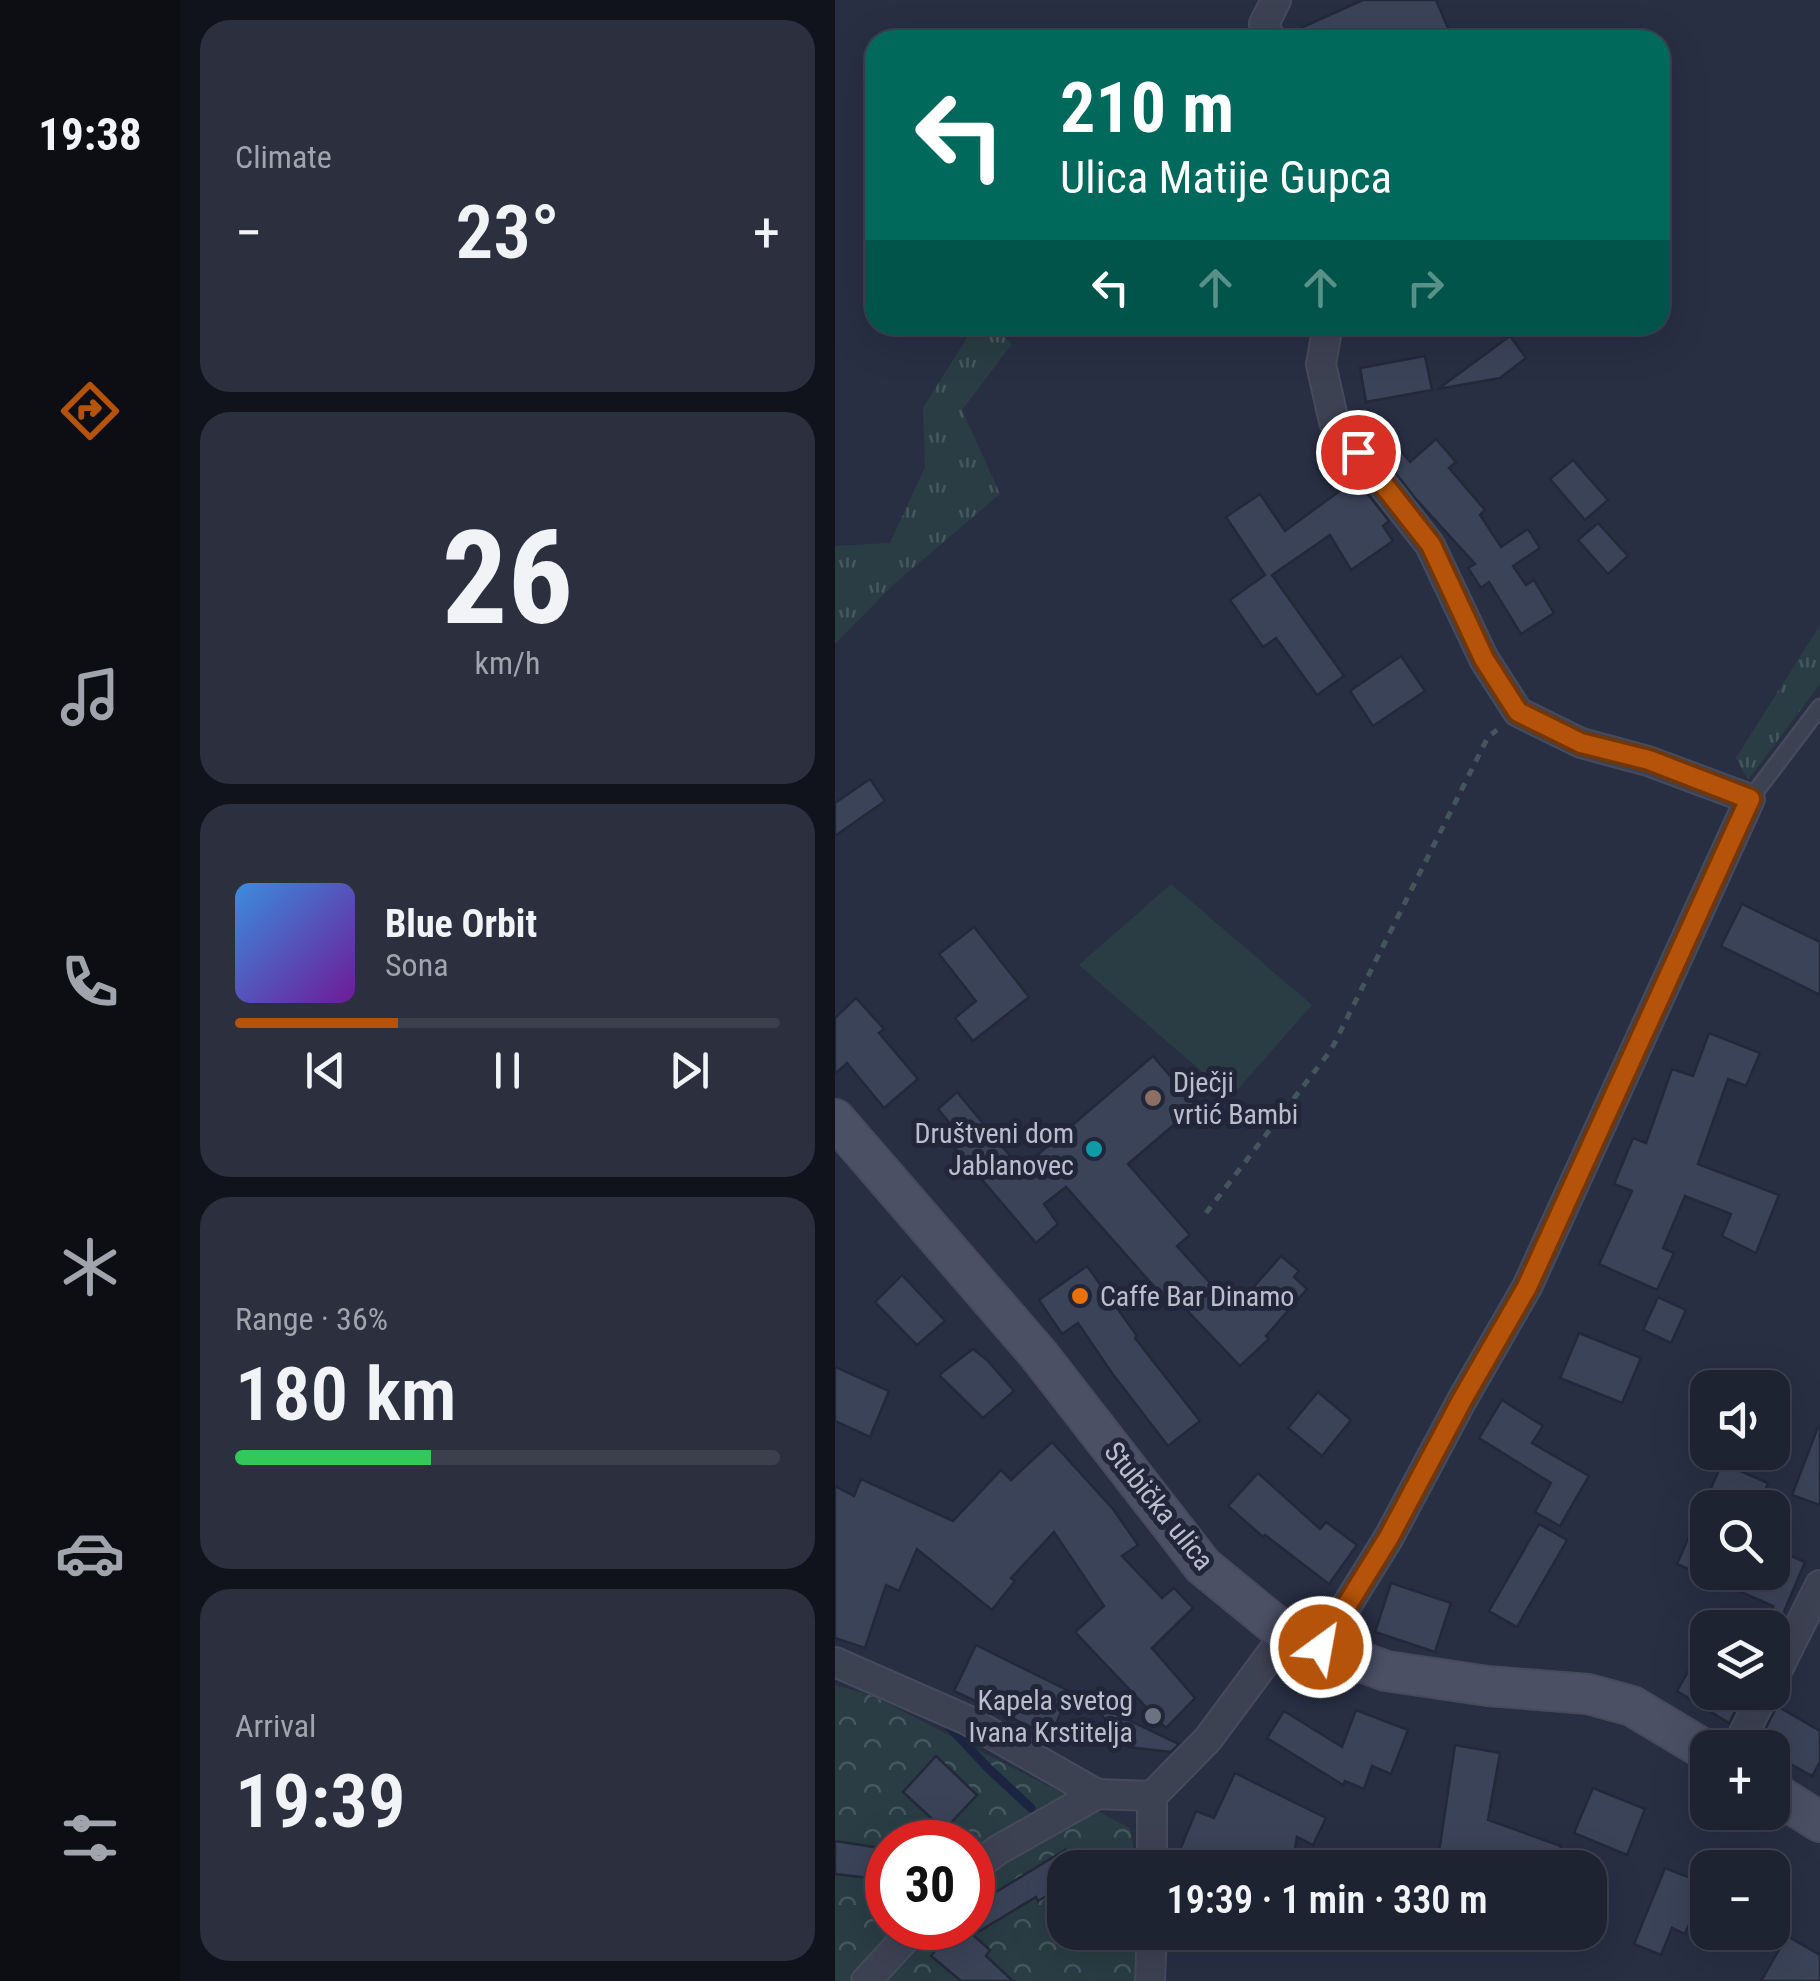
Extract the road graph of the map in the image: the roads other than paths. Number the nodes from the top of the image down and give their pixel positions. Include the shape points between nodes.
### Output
1 (1276, 0) edge
2 (1267, 30) edge
3 (1326, 335) edge
4 (1820, 707) edge
5 (1750, 799) junction
6 (835, 1119) edge
7 (1820, 1585) edge
8 (1303, 1640) junction
9 (1790, 1644) edge
10 (835, 1662) edge
11 (1690, 1741) edge
12 (1097, 1794) junction
13 (1153, 1796) junction
14 (1790, 1803) edge
15 (1820, 1822) edge
16 (1152, 1850) edge
17 (995, 1852) edge
18 (895, 1950) edge
19 (1152, 1950) edge
20 (866, 1981) edge
21 (1150, 1981) edge

1 - 2 street
3 - 5 street via 1321,364 1333,422 1431,545 1484,659 1518,712 1581,743 1649,760
4 - 5 lane
5 - 8 street via 1527,1287 1389,1537
6 - 8 main road, Stubička ulica via 1039,1355 1203,1566
7 - 9 street
8 - 11 main road, Stubička ulica via 1386,1670 1589,1694 1631,1706
8 - 13 street
10 - 12 street via 967,1720
12 - 13 street
12 - 17 street
13 - 16 street
14 - 15 main road
18 - 20 street
19 - 21 street

